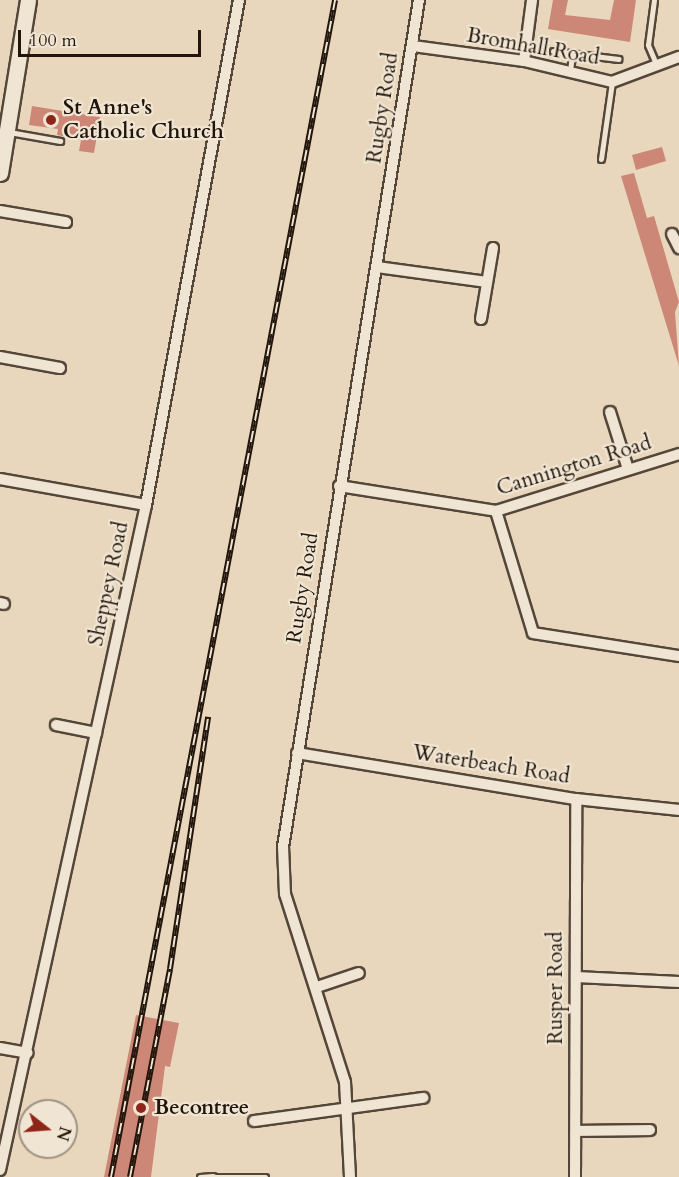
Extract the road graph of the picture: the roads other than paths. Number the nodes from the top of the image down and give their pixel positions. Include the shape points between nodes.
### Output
1 (28, 0) edge
2 (240, 0) edge
3 (420, 0) edge
4 (532, 0) edge
5 (654, 0) edge
6 (413, 46) junction
7 (553, 51) dead end
8 (572, 54) junction
9 (679, 57) edge
10 (619, 59) dead end
11 (524, 61) junction
12 (656, 64) junction
13 (570, 71) junction
14 (612, 82) junction
15 (7, 132) junction
16 (60, 141) dead end
17 (601, 159) dead end
18 (0, 173) edge
19 (0, 211) edge
20 (66, 222) dead end
21 (672, 234) dead end
22 (493, 248) dead end
23 (679, 248) edge
24 (377, 267) junction
25 (487, 282) junction
26 (481, 319) dead end
27 (0, 357) edge
28 (60, 368) dead end
29 (610, 412) dead end
30 (679, 454) edge
31 (628, 469) junction
32 (0, 479) edge
33 (339, 486) junction
34 (146, 505) junction
35 (496, 511) junction
36 (679, 656) edge
37 (56, 725) dead end
38 (96, 733) junction
39 (297, 753) junction
40 (576, 799) junction
41 (679, 810) edge
42 (359, 973) dead end
43 (576, 977) junction
44 (679, 982) edge
45 (317, 987) junction
46 (0, 1048) edge
47 (28, 1053) junction
48 (423, 1098) dead end
49 (350, 1108) junction
50 (254, 1121) dead end
51 (650, 1130) dead end
52 (576, 1131) junction
53 (0, 1170) edge
54 (200, 1177) edge
55 (213, 1177) edge
56 (265, 1177) edge
57 (350, 1177) edge
58 (575, 1177) edge

1 - 15 street
2 - 34 street, Sheppey Road
3 - 6 street, Rugby Road
4 - 11 street
5 - 12 lane via 648,45
6 - 11 street, Bromhall Road
6 - 24 street, Rugby Road
7 - 8 lane
8 - 10 lane
8 - 13 lane
9 - 12 street, Bromhall Road
11 - 13 street, Bromhall Road
12 - 14 street, Bromhall Road
13 - 14 street, Bromhall Road
14 - 17 lane
15 - 16 lane
15 - 18 street
19 - 20 street
21 - 23 street
22 - 25 street
24 - 25 street
24 - 33 street, Rugby Road
25 - 26 street
27 - 28 street
29 - 31 street
30 - 31 street, Cannington Road
31 - 35 street, Cannington Road
32 - 34 street
33 - 35 street, Cannington Road
33 - 39 street, Rugby Road
34 - 38 street, Sheppey Road
35 - 36 street via 533,633
37 - 38 street
38 - 47 street, Sheppey Road
39 - 40 street, Waterbeach Road
39 - 45 street, Rugby Road via 283,847 285,894
40 - 41 street, Waterbeach Road
40 - 43 street, Rusper Road
42 - 45 street
43 - 44 street
43 - 52 street, Rusper Road
45 - 49 street, Rugby Road
46 - 47 street
47 - 53 street, Sheppey Road
48 - 49 street
49 - 50 street
49 - 57 street, Rugby Road
51 - 52 street
52 - 58 street, Rusper Road
54 - 55 lane
55 - 56 lane

